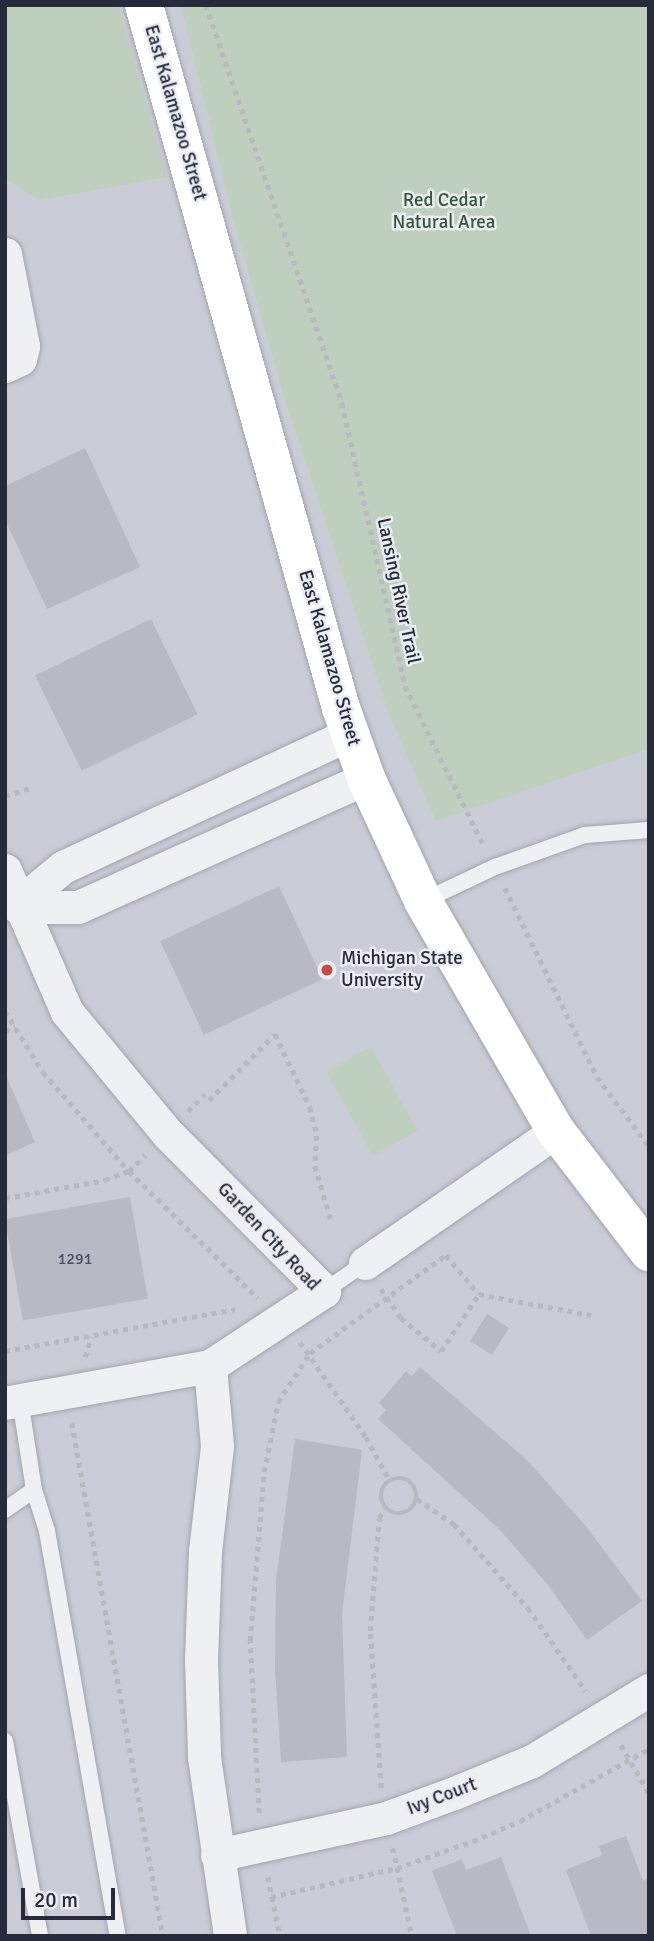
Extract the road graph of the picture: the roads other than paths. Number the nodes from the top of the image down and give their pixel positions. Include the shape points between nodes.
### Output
1 (144, 5) edge
2 (5, 254) edge
3 (5, 366) edge
4 (349, 734) junction
5 (366, 778) junction
6 (649, 830) edge
7 (5, 870) edge
8 (423, 901) junction
9 (18, 906) junction
10 (556, 1131) junction
11 (649, 1252) edge
12 (365, 1263) joint
13 (324, 1291) junction
14 (210, 1366) junction
15 (13, 1401) edge
16 (34, 1490) junction
17 (5, 1510) edge
18 (649, 1690) edge
19 (5, 1741) edge
20 (216, 1855) junction
21 (40, 1936) edge
22 (118, 1936) edge
23 (230, 1936) edge

1 - 4 street, East Kalamazoo Street
2 - 3 street via 23,346 20,359
4 - 5 street, East Kalamazoo Street
4 - 9 street via 63,867
5 - 8 street, East Kalamazoo Street
5 - 9 street via 78,907
6 - 8 lane via 585,835 495,867
7 - 9 street, Garden City Road
8 - 10 street, East Kalamazoo Street
9 - 13 street, Garden City Road via 67,1013 167,1133
10 - 11 street, East Kalamazoo Street
10 - 12 street
12 - 13 lane
13 - 14 street, Garden City Road
14 - 15 street, Garden City Road
14 - 20 street via 217,1446 205,1551 201,1659 204,1757
15 - 16 lane
16 - 17 lane
16 - 22 lane via 47,1531
18 - 20 street, Ivy Court via 532,1761 386,1818
19 - 21 lane
20 - 23 street

